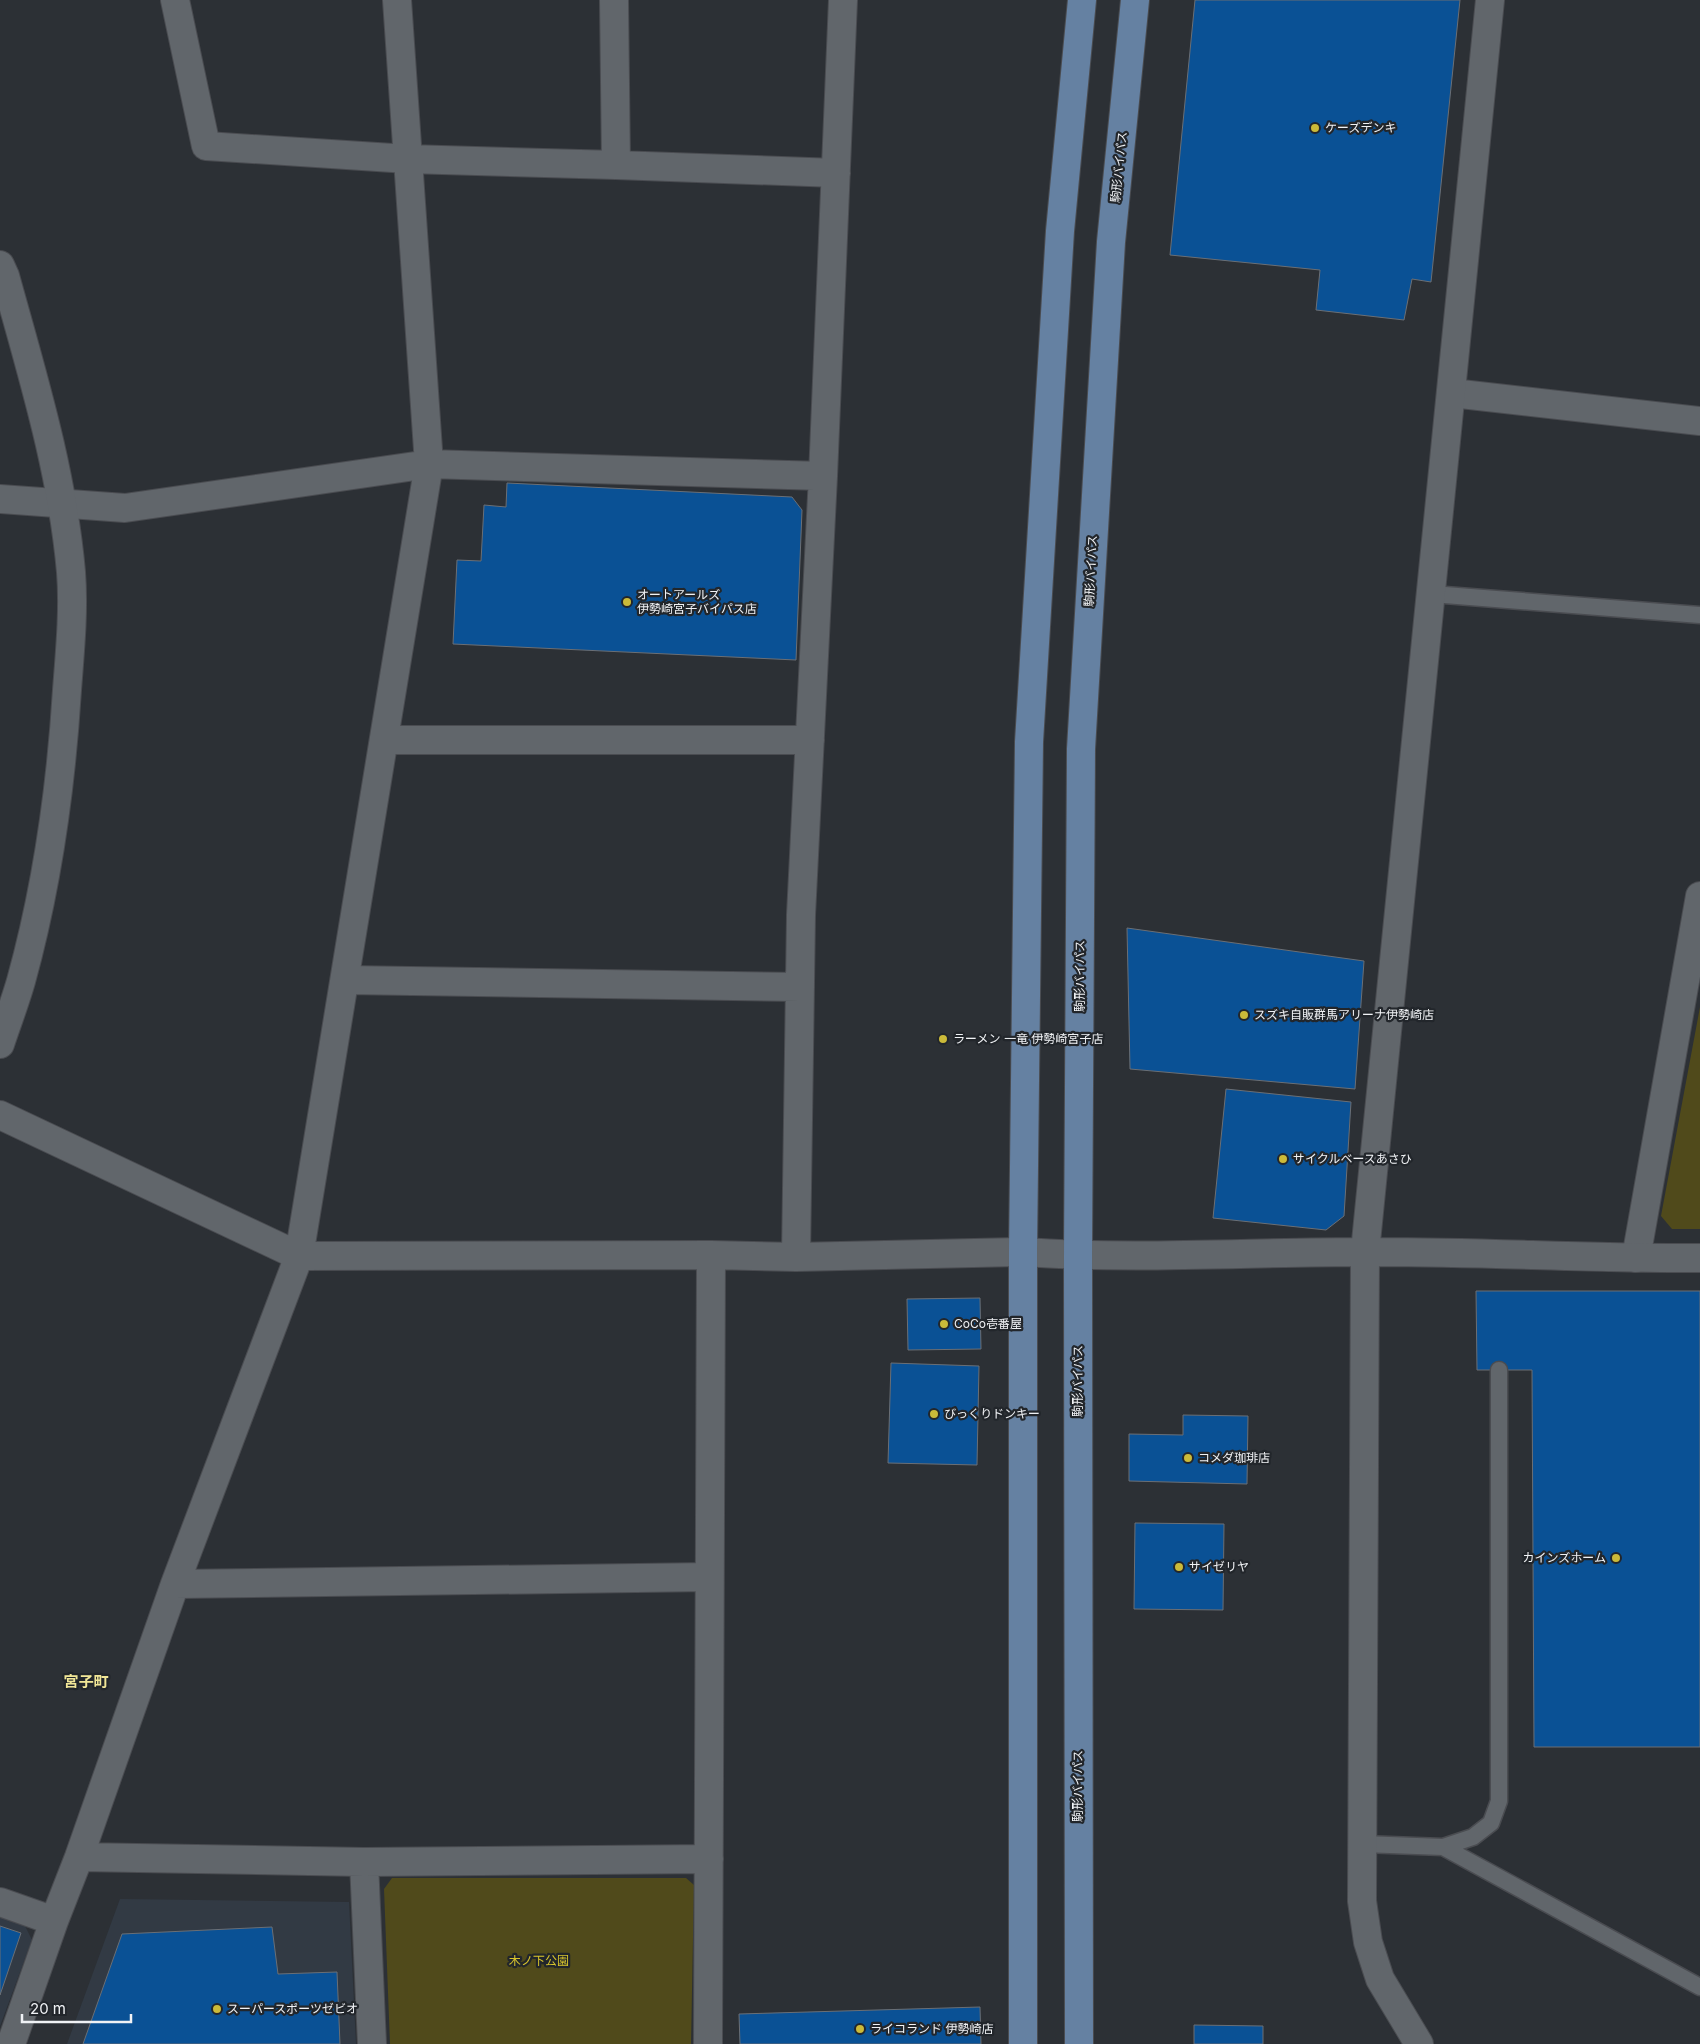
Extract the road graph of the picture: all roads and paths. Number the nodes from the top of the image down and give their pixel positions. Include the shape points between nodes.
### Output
1 (175, 0) edge
2 (397, 0) edge
3 (614, 0) edge
4 (842, 0) edge
5 (1082, 0) edge
6 (1135, 0) edge
7 (1490, 0) edge
8 (408, 159) junction
9 (616, 165) junction
10 (836, 173) junction
11 (0, 265) edge
12 (1452, 393) junction
13 (1700, 421) edge
14 (429, 464) junction
15 (823, 476) junction
16 (0, 499) edge
17 (62, 503) junction
18 (1432, 594) junction
19 (1700, 615) edge
20 (385, 740) junction
21 (810, 740) junction
22 (1700, 896) edge
23 (346, 980) junction
24 (800, 986) junction
25 (0, 1044) edge
26 (0, 1116) edge
27 (1023, 1252) junction
28 (1365, 1252) junction
29 (711, 1255) junction
30 (300, 1256) junction
31 (796, 1256) junction
32 (1078, 1256) junction
33 (1636, 1258) junction
34 (1700, 1258) edge
35 (1499, 1370) dead end
36 (709, 1577) junction
37 (175, 1584) junction
38 (1362, 1844) junction
39 (1443, 1847) junction
40 (79, 1857) junction
41 (709, 1859) junction
42 (364, 1862) junction
43 (0, 1902) edge
44 (54, 1921) junction
45 (1700, 1987) edge
46 (10, 2044) edge
47 (372, 2044) edge
48 (708, 2044) edge
49 (1023, 2044) edge
50 (1079, 2044) edge
51 (1419, 2044) edge

1 - 8 street via 206,146
2 - 8 street
3 - 9 street
4 - 10 street
5 - 27 main road via 1060,231 1029,742
6 - 32 main road, 駒形バイパス via 1111,242 1081,749
7 - 12 street
8 - 9 street
8 - 14 street
9 - 10 street
10 - 15 street
11 - 17 street via 48,427
12 - 13 street
12 - 18 street
14 - 15 street
14 - 17 street via 125,508
14 - 20 street
15 - 21 street
16 - 17 street
17 - 25 street via 71,573 65,728 38,905 21,980
18 - 19 lane
18 - 28 street
20 - 21 street
20 - 23 street
21 - 24 street
22 - 33 street
23 - 24 street
23 - 30 street
24 - 31 street
26 - 30 street
27 - 31 street
27 - 32 street
27 - 49 main road
28 - 32 street
28 - 33 street
28 - 38 street
29 - 30 street
29 - 31 street
29 - 36 street
30 - 37 street
32 - 50 main road, 駒形バイパス
33 - 34 street
35 - 39 lane via 1499,1801 1491,1823 1473,1836
36 - 37 street
36 - 41 street
37 - 40 street
38 - 39 lane
38 - 51 street via 1362,1901 1368,1942 1380,1979
39 - 45 lane
40 - 42 street
40 - 44 street
41 - 42 street
41 - 48 street
42 - 47 street
43 - 44 street
44 - 46 street

